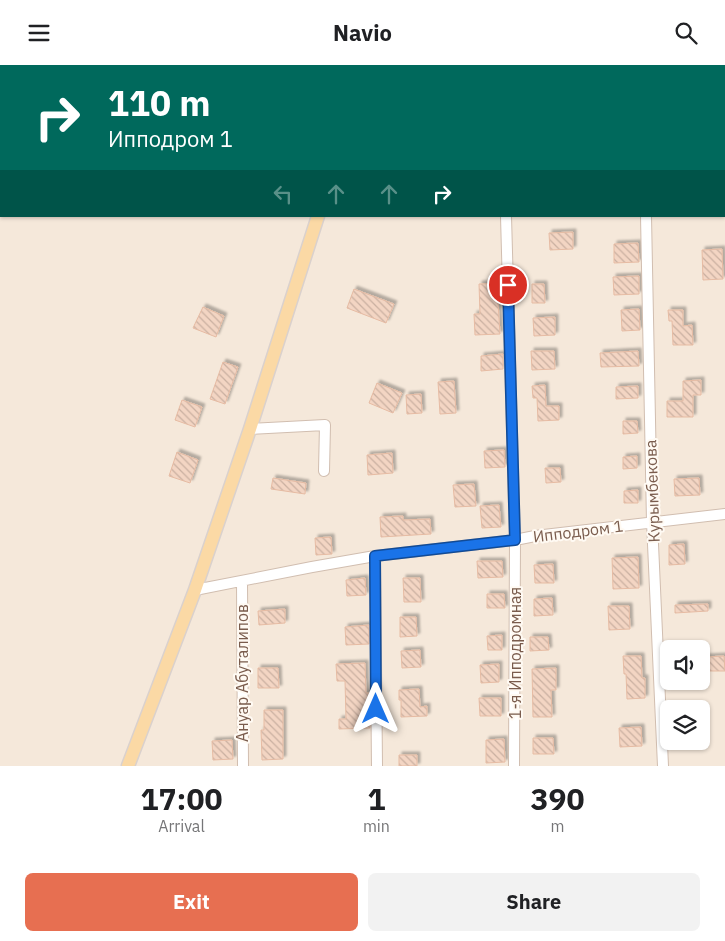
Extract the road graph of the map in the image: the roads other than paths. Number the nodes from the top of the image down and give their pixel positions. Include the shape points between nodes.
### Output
1 (318, 217) edge
2 (506, 217) edge
3 (646, 217) edge
4 (250, 429) junction
5 (324, 471) dead end
6 (725, 514) edge
7 (652, 522) junction
8 (515, 540) junction
9 (375, 556) junction
10 (242, 581) junction
11 (195, 590) junction
12 (128, 766) edge
13 (243, 766) edge
14 (377, 766) edge
15 (514, 766) edge
16 (663, 766) edge

1 - 4 main road
2 - 8 street, 1-я Ипподромная
3 - 7 street, Курымбекова
4 - 5 street via 325,425
4 - 11 main road
6 - 7 street, Ипподром 1
7 - 8 street, Ипподром 1
7 - 16 street, Курымбекова
8 - 9 street, Ипподром 1
8 - 15 street, 1-я Ипподромная
9 - 10 street, Ипподром 1
9 - 14 street
10 - 11 street, Ипподром 1
10 - 13 street, Ануар Абуталипов
11 - 12 main road

